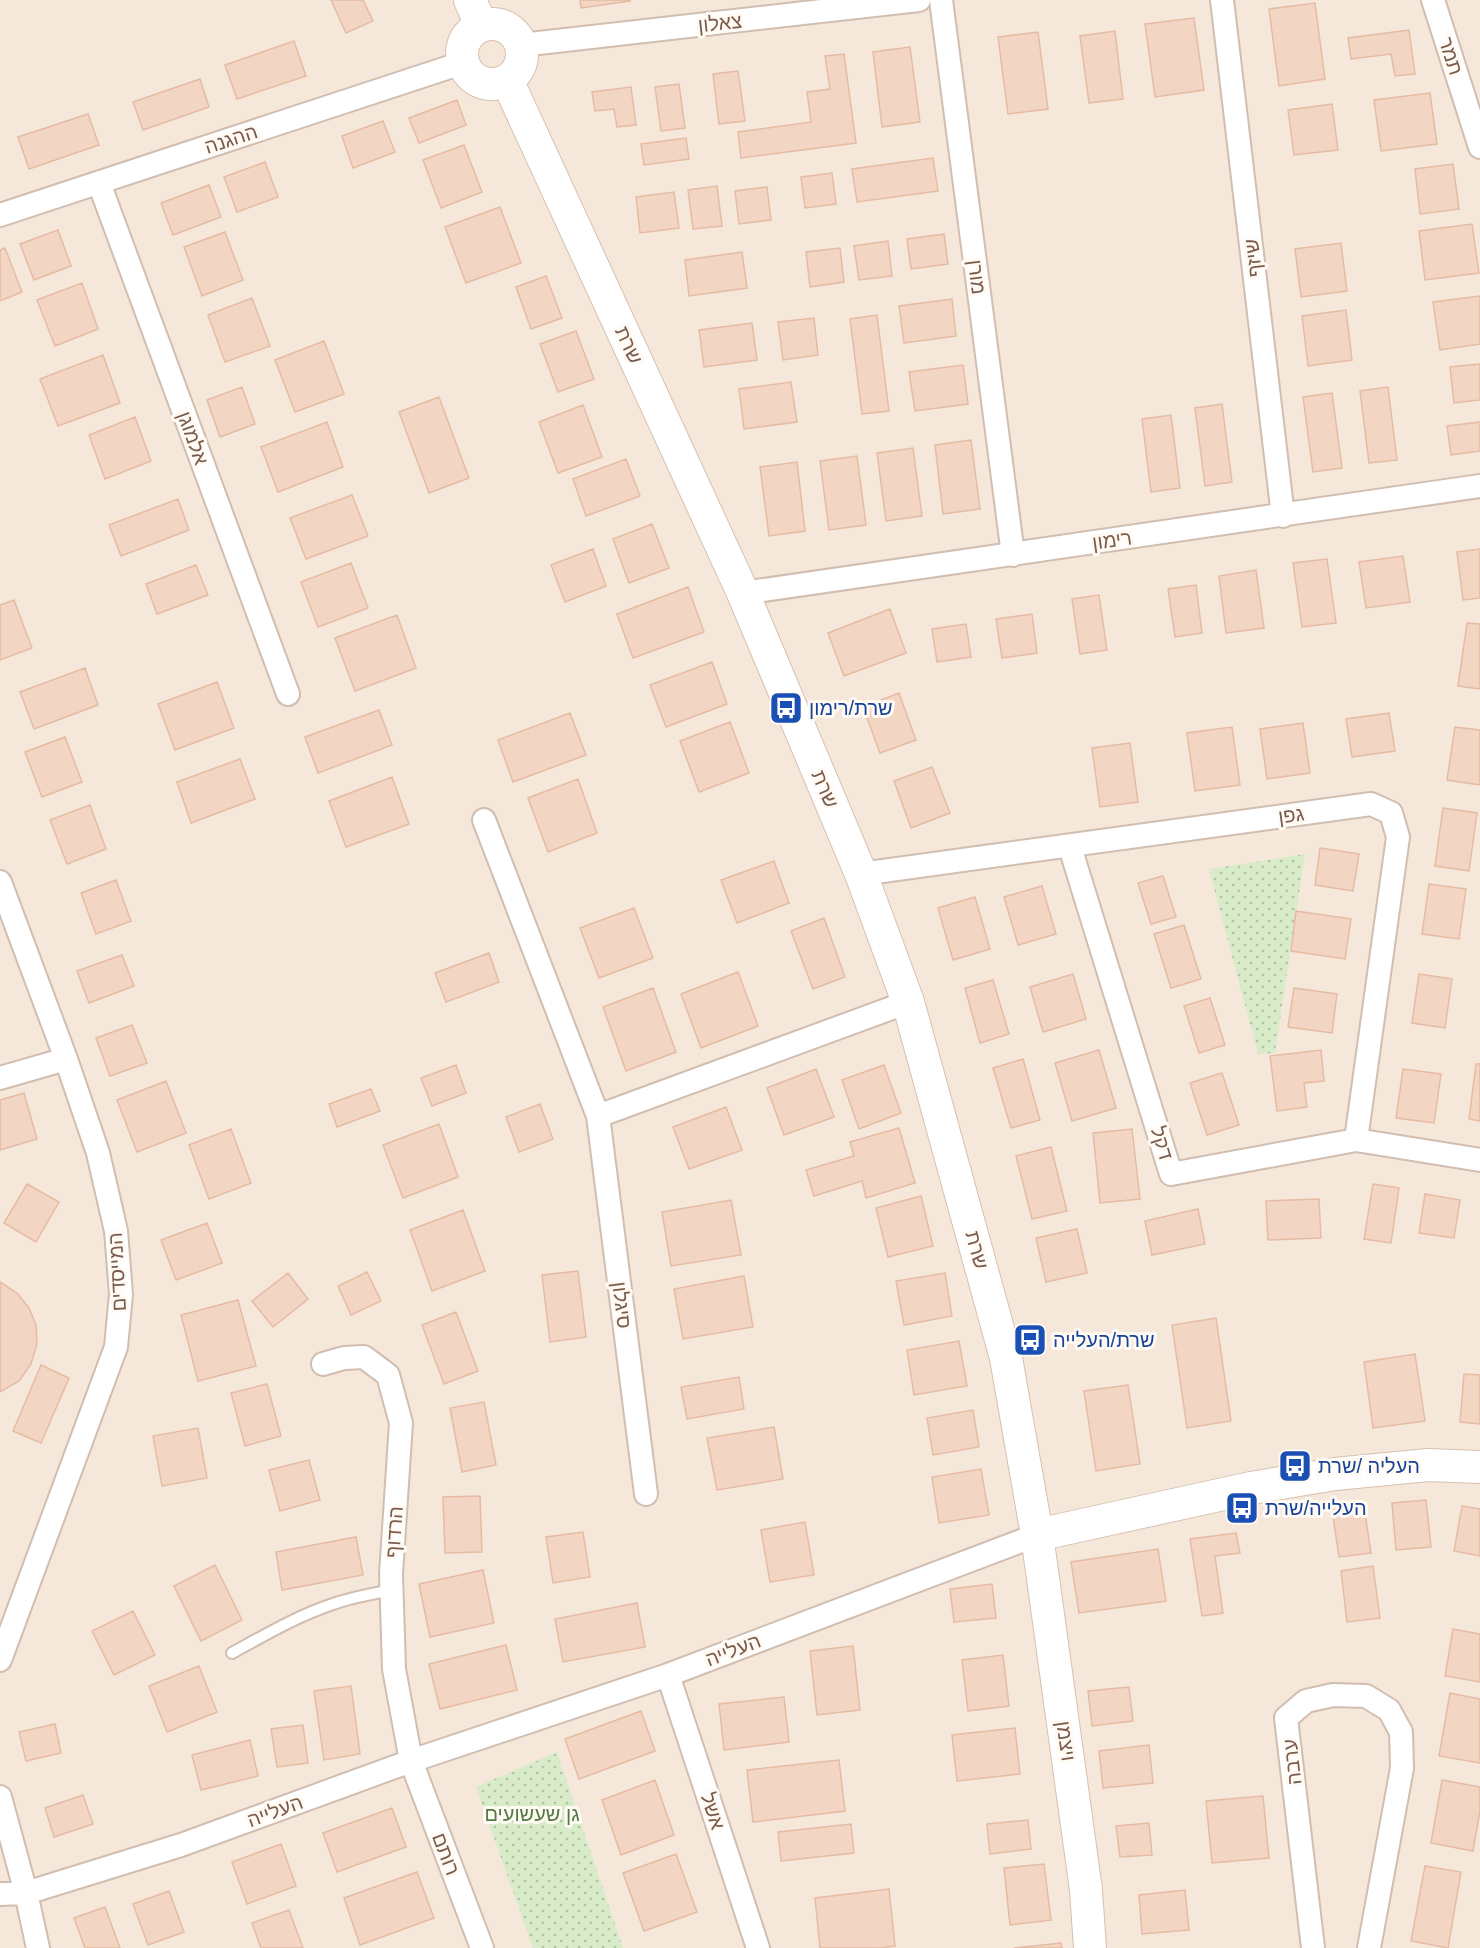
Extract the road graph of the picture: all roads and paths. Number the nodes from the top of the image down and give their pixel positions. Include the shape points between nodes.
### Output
1 (919, 0) edge
2 (941, 0) edge
3 (1222, 0) edge
4 (1433, 0) edge
5 (475, 12) edge
6 (521, 45) junction
7 (462, 63) junction
8 (507, 80) junction
9 (1480, 147) edge
10 (99, 183) junction
11 (0, 215) edge
12 (1480, 486) edge
13 (1283, 516) junction
14 (1013, 555) junction
15 (743, 593) junction
16 (288, 694) dead end
17 (484, 820) dead end
18 (1070, 847) junction
19 (861, 874) junction
20 (0, 882) edge
21 (908, 1002) junction
22 (66, 1059) junction
23 (0, 1078) edge
24 (598, 1116) junction
25 (1356, 1140) junction
26 (1480, 1160) edge
27 (323, 1364) dead end
28 (1480, 1467) edge
29 (646, 1494) dead end
30 (1037, 1535) junction
31 (392, 1590) junction
32 (232, 1653) dead end
33 (0, 1660) edge
34 (668, 1675) junction
35 (411, 1761) junction
36 (0, 1797) edge
37 (26, 1893) junction
38 (0, 1894) edge
39 (38, 1948) edge
40 (482, 1948) edge
41 (758, 1948) edge
42 (1090, 1948) edge
43 (1312, 1948) edge
44 (1369, 1948) edge

1 - 6 street, צאלון
2 - 14 street, מורן
3 - 13 street, שיזף
4 - 9 street, תמר
5 - 6 street via 508,28
5 - 7 street via 472,30 461,49
6 - 8 street via 520,66
7 - 8 street via 475,80 485,84
7 - 10 street, ההגנה
8 - 15 street, שרת
10 - 11 street, ההגנה
10 - 16 street, אלמוגן
12 - 13 street, רימון
13 - 14 street, רימון
14 - 15 street, רימון
15 - 19 street, שרת
17 - 24 street, סיגלון
18 - 19 street, גפן
18 - 25 street, דקל via 1172,1174
18 - 25 street, גפן via 1371,804 1391,813 1398,837
19 - 21 street, שרת
20 - 22 street, המייסדים
21 - 24 street
21 - 30 street, שרת via 1006,1358
22 - 23 street
22 - 33 street, המייסדים via 98,1153 116,1231 121,1294 116,1347
24 - 29 street, סיגלון
25 - 26 street, דקל
27 - 31 street, הרדוף via 364,1357 388,1375 401,1423
28 - 30 street, העלייה via 1428,1465 1335,1474 1251,1488
30 - 34 street, העלייה
30 - 42 street, ויצמן
31 - 32 lane via 333,1604
31 - 35 street, הרדוף via 394,1669
34 - 35 street, העלייה
34 - 41 street, אשל
35 - 37 street, העלייה via 181,1845
35 - 40 street, רותם
36 - 37 street
37 - 38 street, העלייה
37 - 39 street
43 - 44 street, ערבה via 1286,1718 1306,1701 1333,1695 1366,1696 1389,1710 1401,1732 1402,1768

